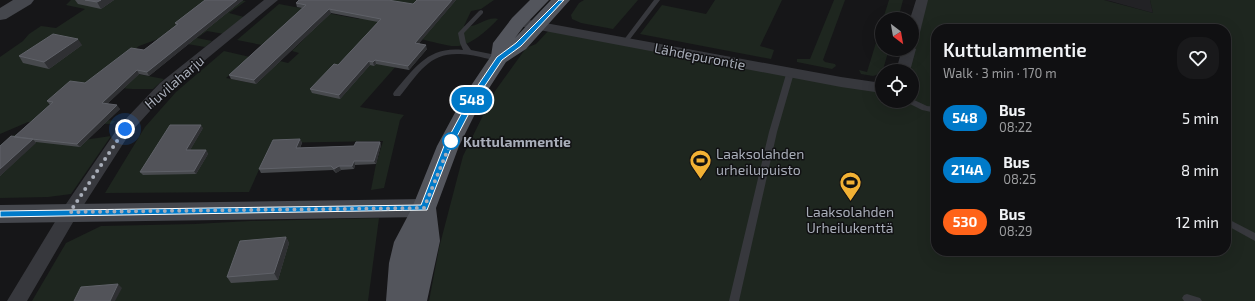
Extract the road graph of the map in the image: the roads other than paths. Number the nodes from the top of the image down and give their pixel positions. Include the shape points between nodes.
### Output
1 (25, 0) edge
2 (272, 0) edge
3 (540, 0) edge
4 (561, 0) edge
5 (657, 0) edge
6 (922, 0) edge
7 (481, 12) dead end
8 (919, 12) edge
9 (0, 15) edge
10 (518, 22) junction
11 (537, 26) junction
12 (625, 42) junction
13 (468, 52) junction
14 (499, 58) junction
15 (790, 73) junction
16 (875, 87) edge
17 (397, 94) dead end
18 (919, 105) edge
19 (931, 109) edge
20 (424, 208) junction
21 (70, 212) junction
22 (0, 214) edge
23 (1231, 224) edge
24 (1255, 237) edge
25 (17, 301) edge
26 (400, 301) edge
27 (414, 301) edge
28 (734, 301) edge

1 - 9 street
2 - 21 street, Huvilaharju via 165,86 139,113 125,129
3 - 10 main road
4 - 11 main road
5 - 12 lane
6 - 8 street
7 - 13 lane via 461,33
10 - 11 street, Lähdepurontie
10 - 14 main road via 502,43
11 - 12 street, Lähdepurontie
11 - 14 main road via 519,45
12 - 15 street, Lähdepurontie
13 - 14 lane
13 - 17 lane via 436,54 424,63
14 - 20 main road via 474,96 448,146
15 - 16 street, Lähdepurontie
15 - 28 lane via 773,132
18 - 19 lane
20 - 21 street
20 - 26 main road via 406,242
20 - 27 main road via 428,241
21 - 22 street
21 - 25 street, Huvilaharju
23 - 24 lane

